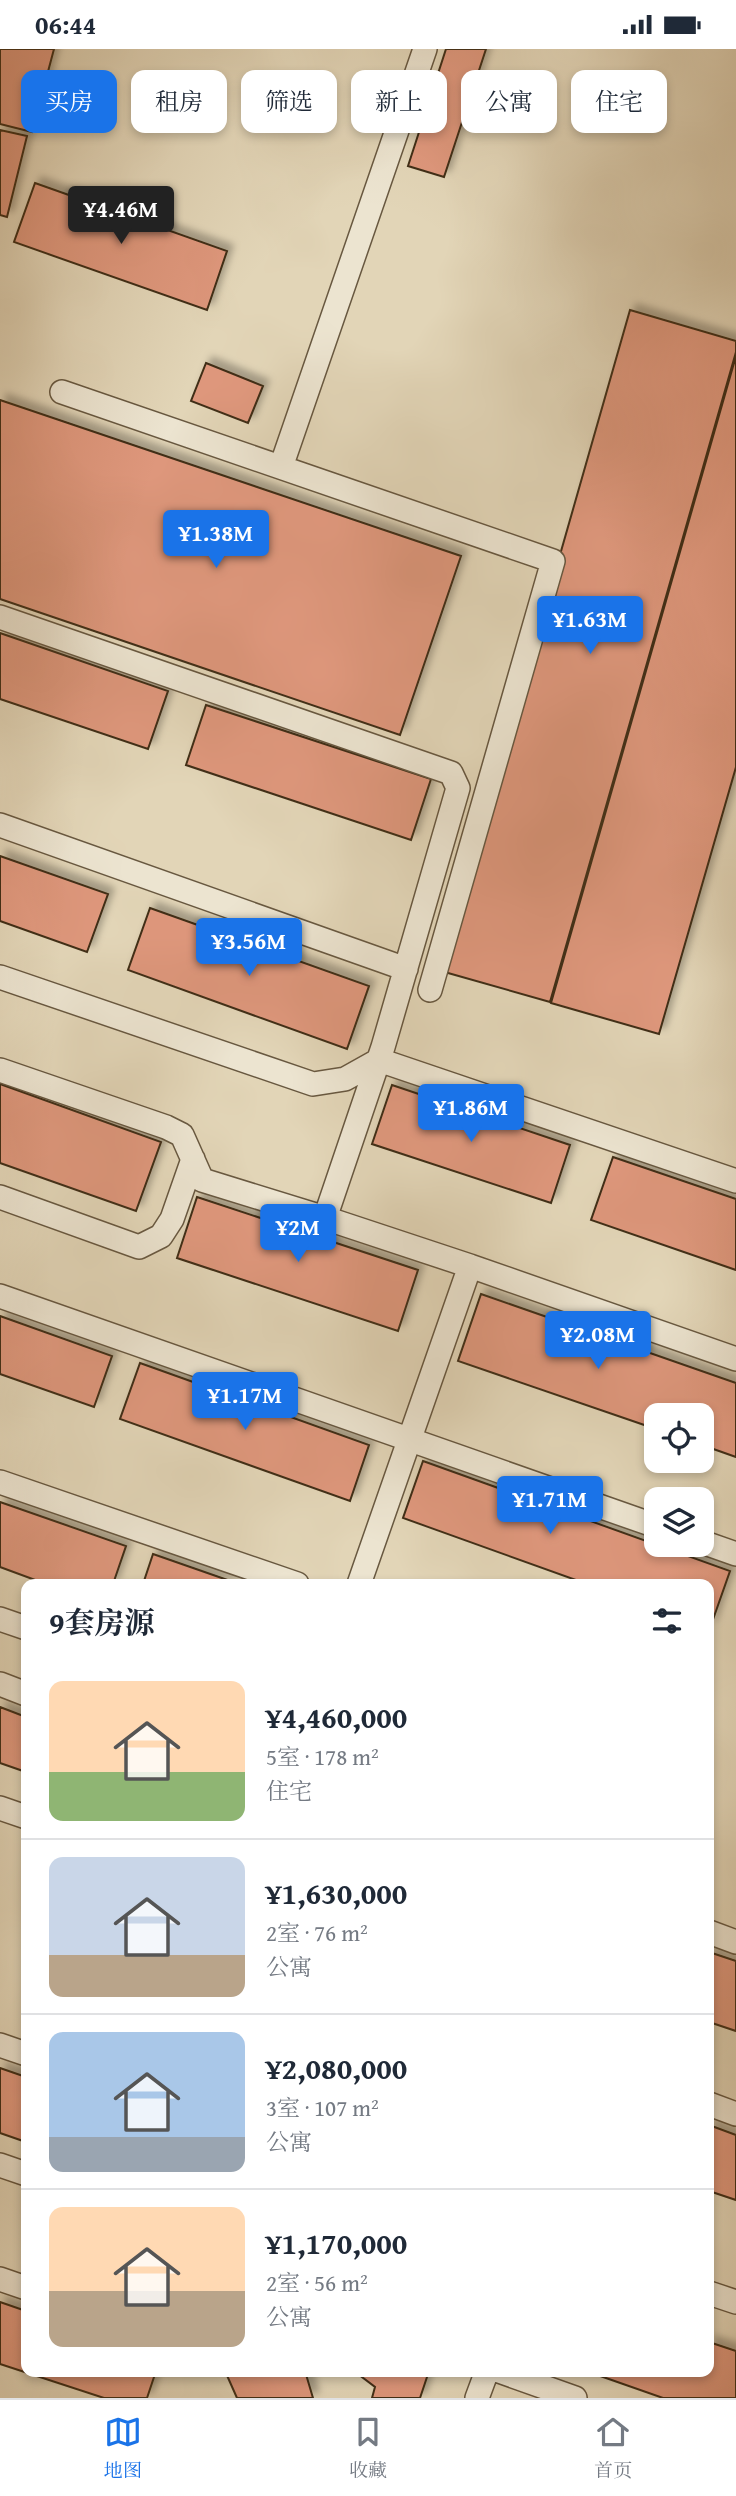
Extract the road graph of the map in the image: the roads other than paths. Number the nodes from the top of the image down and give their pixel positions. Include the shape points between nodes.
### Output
1 (425, 49) edge
2 (62, 392) dead end
3 (281, 467) junction
4 (0, 617) edge
5 (0, 825) edge
6 (406, 969) junction
7 (0, 978) edge
8 (430, 991) dead end
9 (379, 1060) junction
10 (0, 1070) edge
11 (193, 1159) junction
12 (736, 1181) edge
13 (0, 1197) edge
14 (325, 1218) junction
15 (470, 1266) junction
16 (0, 1296) edge
17 (736, 1359) edge
18 (410, 1439) junction
19 (0, 1482) edge
20 (644, 1522) edge
21 (714, 1546) edge
22 (736, 1554) edge
23 (282, 1579) edge
24 (361, 1579) edge
25 (0, 1619) edge
26 (21, 1626) edge
27 (0, 1684) edge
28 (21, 1691) edge
29 (0, 1808) edge
30 (21, 1815) edge
31 (714, 1934) edge
32 (736, 1942) edge
33 (0, 2045) edge
34 (21, 2052) edge
35 (714, 2106) edge
36 (736, 2114) edge
37 (0, 2165) edge
38 (21, 2173) edge
39 (0, 2279) edge
40 (21, 2286) edge
41 (714, 2295) edge
42 (736, 2302) edge
43 (485, 2377) edge
44 (516, 2377) edge
45 (477, 2398) edge
46 (575, 2398) edge

1 - 3 lane
2 - 3 lane
3 - 8 lane via 553,561
4 - 6 lane via 450,773 458,788
5 - 6 lane
6 - 9 lane
7 - 9 lane via 313,1084 345,1079
9 - 12 lane
9 - 14 lane
10 - 11 lane via 166,1127 182,1135
11 - 13 lane via 172,1219 161,1236 139,1247
11 - 14 lane via 202,1180
14 - 15 lane
15 - 17 lane
15 - 18 lane
16 - 18 lane
18 - 20 lane
18 - 24 lane
19 - 23 lane
21 - 22 lane
25 - 26 lane
27 - 28 lane
29 - 30 lane
31 - 32 lane
33 - 34 lane
35 - 36 lane
37 - 38 lane
39 - 40 lane
41 - 42 lane
43 - 45 lane
44 - 46 lane

